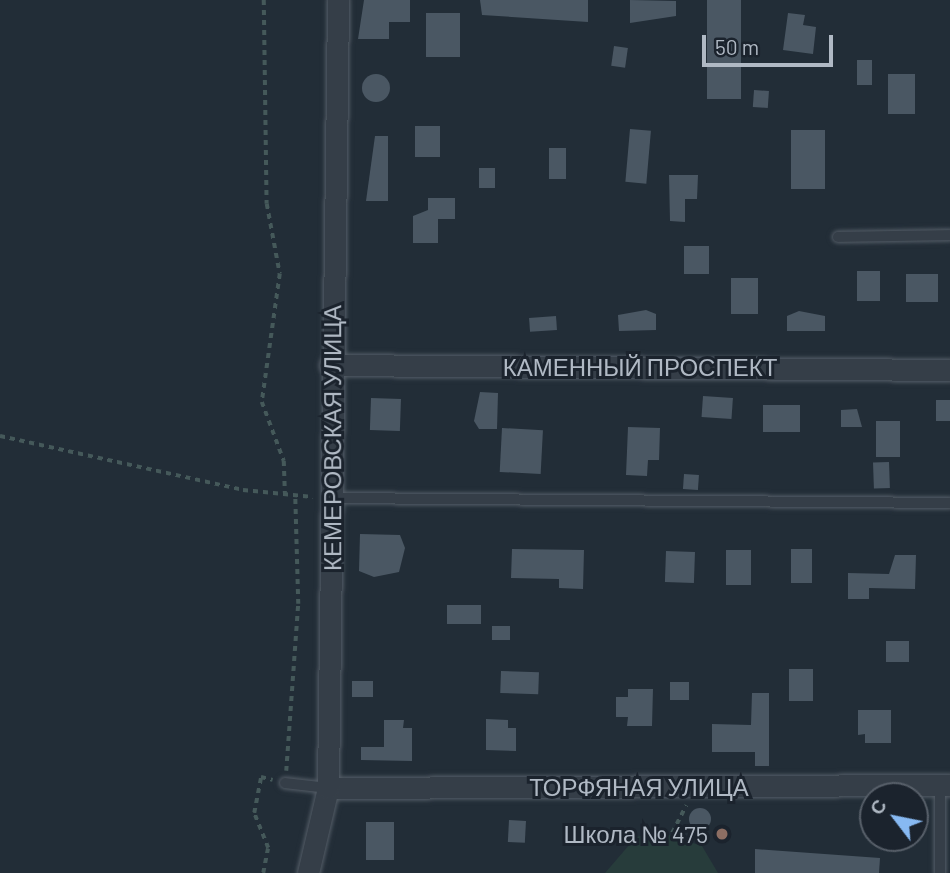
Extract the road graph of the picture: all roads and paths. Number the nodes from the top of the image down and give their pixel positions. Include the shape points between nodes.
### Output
1 (264, 0) edge
2 (338, 0) edge
3 (950, 235) edge
4 (838, 237) dead end
5 (330, 365) junction
6 (950, 370) edge
7 (0, 436) edge
8 (285, 494) junction
9 (332, 498) junction
10 (950, 503) edge
11 (285, 783) junction
12 (945, 785) edge
13 (691, 786) junction
14 (328, 788) junction
15 (672, 833) dead end
16 (263, 873) edge
17 (308, 873) edge
18 (940, 873) edge

1 - 8 path via 267,204 280,274 262,402 284,461
2 - 5 street, КЕМЕРОВСКАЯ УЛИЦА
3 - 4 lane
5 - 6 street, КАМЕННЫЙ ПРОСПЕКТ
5 - 9 street, КЕМЕРОВСКАЯ УЛИЦА
7 - 8 path via 243,490
8 - 11 path via 295,497 298,604
9 - 10 lane
9 - 14 street, КЕМЕРОВСКАЯ УЛИЦА
11 - 14 lane
11 - 16 path via 261,777 254,813 268,848
12 - 13 street, ТОРФЯНАЯ УЛИЦА
12 - 18 lane
13 - 14 street, ТОРФЯНАЯ УЛИЦА
13 - 15 path
14 - 17 street, КЕМЕРОВСКАЯ УЛИЦА

